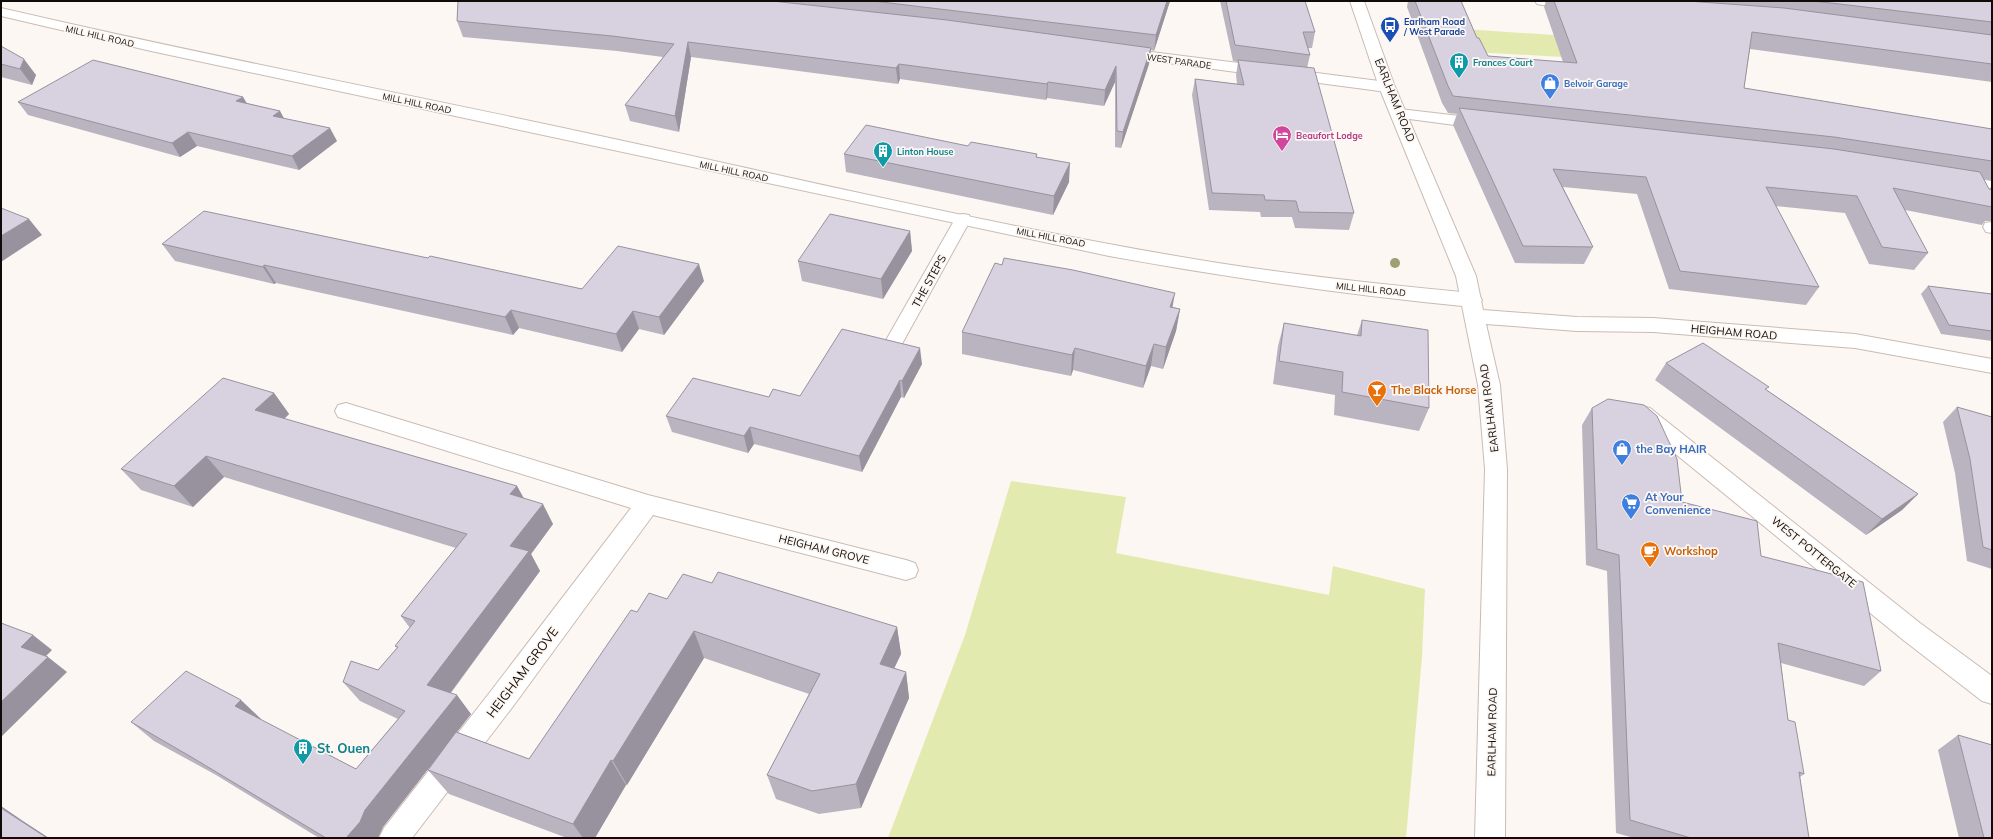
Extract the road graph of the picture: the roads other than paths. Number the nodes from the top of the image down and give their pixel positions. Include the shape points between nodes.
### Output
1 (1357, 1) edge
2 (1542, 1) edge
3 (1589, 5) edge
4 (1, 12) edge
5 (1104, 51) edge
6 (1387, 87) junction
7 (1400, 114) junction
8 (1501, 125) edge
9 (1945, 179) edge
10 (1974, 183) junction
11 (1992, 186) edge
12 (1982, 202) edge
13 (963, 219) junction
14 (1473, 308) junction
15 (894, 342) edge
16 (1992, 366) edge
17 (1637, 410) edge
18 (346, 411) dead end
19 (648, 504) junction
20 (906, 570) dead end
21 (1992, 692) edge
22 (394, 838) edge
23 (1490, 838) edge

1 - 6 street, EARLHAM ROAD
2 - 3 street
4 - 13 street, MILL HILL ROAD via 120,41
5 - 6 street, WEST PARADE
6 - 7 street, EARLHAM ROAD
7 - 8 street
7 - 14 street, EARLHAM ROAD via 1466,276
9 - 10 street
10 - 11 street
10 - 12 lane
13 - 14 street, MILL HILL ROAD via 1200,266
13 - 15 lane, THE STEPS
14 - 16 street, HEIGHAM ROAD via 1577,324 1653,325 1855,341
14 - 23 street, EARLHAM ROAD via 1488,385 1496,469
17 - 21 street, WEST POTTERGATE via 1911,631
18 - 19 street, HEIGHAM GROVE
19 - 20 street, HEIGHAM GROVE
19 - 22 street, HEIGHAM GROVE

